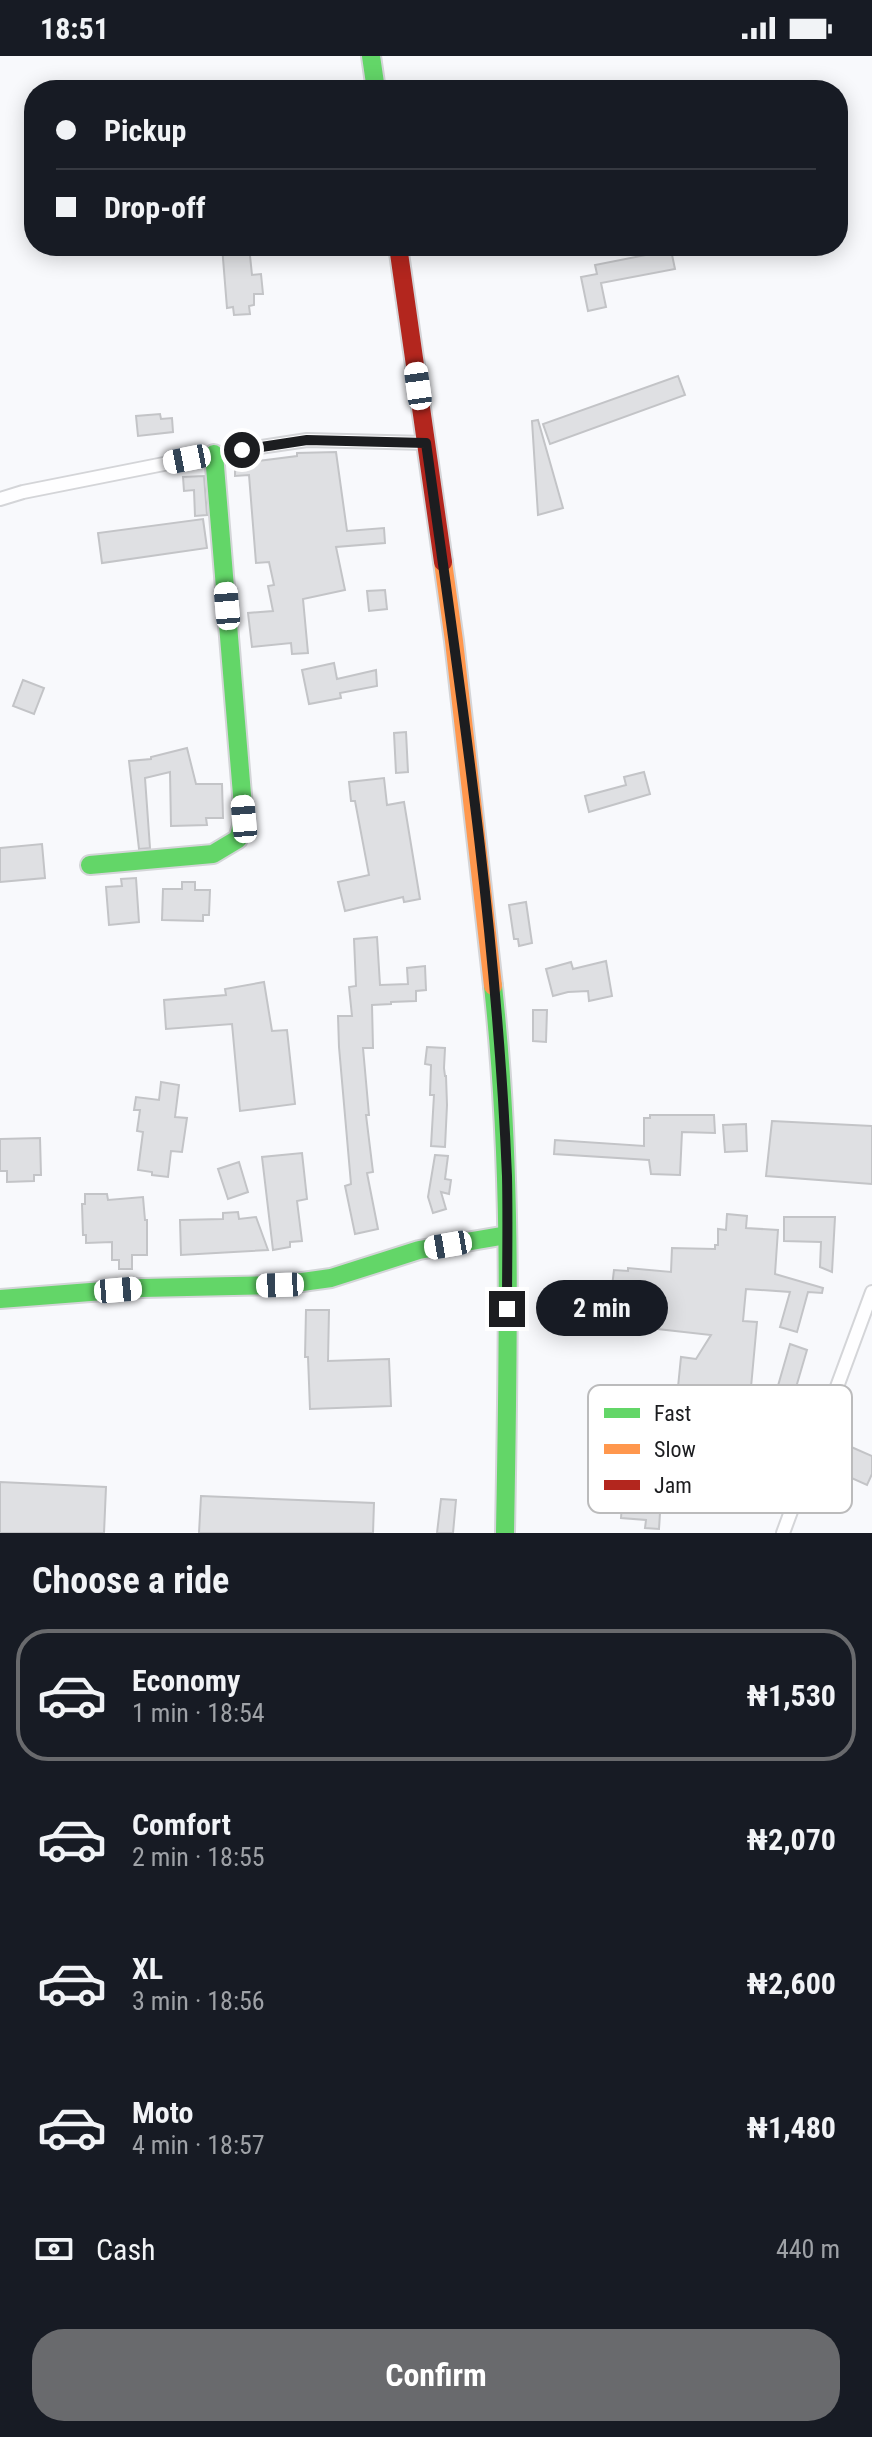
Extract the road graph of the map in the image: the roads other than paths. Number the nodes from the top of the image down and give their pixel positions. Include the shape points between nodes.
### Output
1 (371, 56) edge
2 (375, 80) edge
3 (399, 256) edge
4 (426, 443) junction
5 (214, 454) junction
6 (0, 499) edge
7 (90, 865) dead end
8 (507, 1235) junction
9 (872, 1292) edge
10 (0, 1299) edge
11 (868, 1319) edge
12 (842, 1385) edge
13 (791, 1513) edge
14 (505, 1533) edge
15 (783, 1533) edge

1 - 2 main road
3 - 4 main road
4 - 5 street via 307,440
4 - 8 main road via 496,1015
5 - 6 street
5 - 7 main road via 244,819 238,839 213,854
8 - 10 main road via 419,1250 331,1278 292,1283
8 - 14 main road
9 - 11 street
11 - 12 street
13 - 15 street

